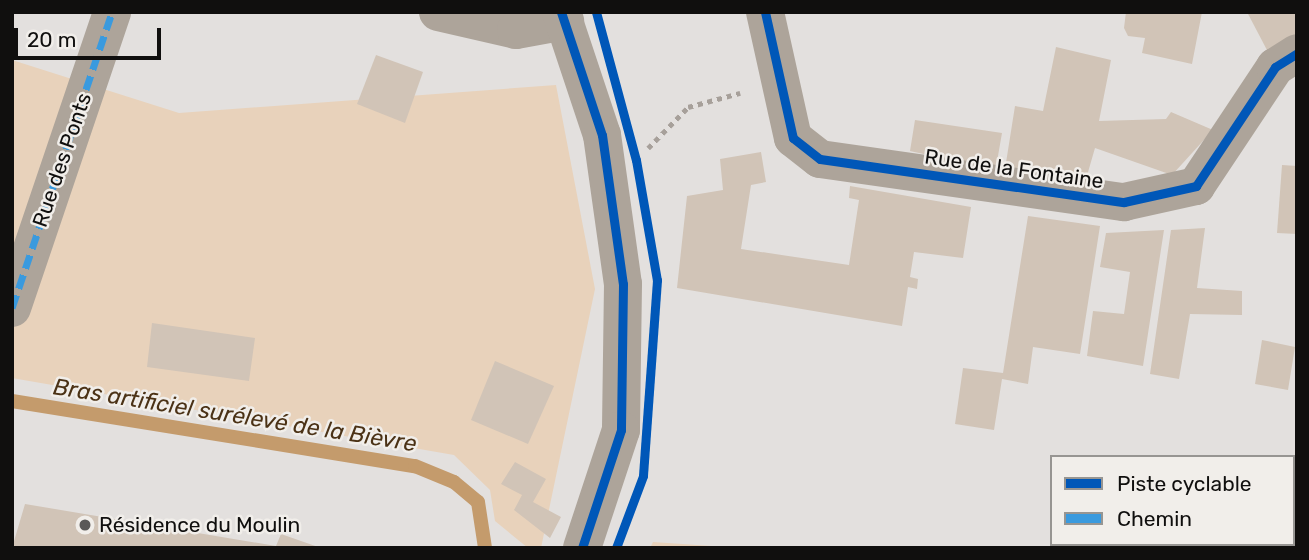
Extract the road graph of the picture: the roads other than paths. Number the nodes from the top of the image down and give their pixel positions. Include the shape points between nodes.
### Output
1 (112, 12) edge
2 (438, 12) edge
3 (765, 12) edge
4 (563, 17) edge
5 (1297, 53) edge
6 (12, 308) edge
7 (582, 548) edge

1 - 6 street, Rue des Ponts
2 - 4 street via 516,30
3 - 5 street, Rue de la Fontaine via 793,138 820,159 1124,202 1196,186 1275,67
4 - 7 street via 608,164 623,284 621,429

